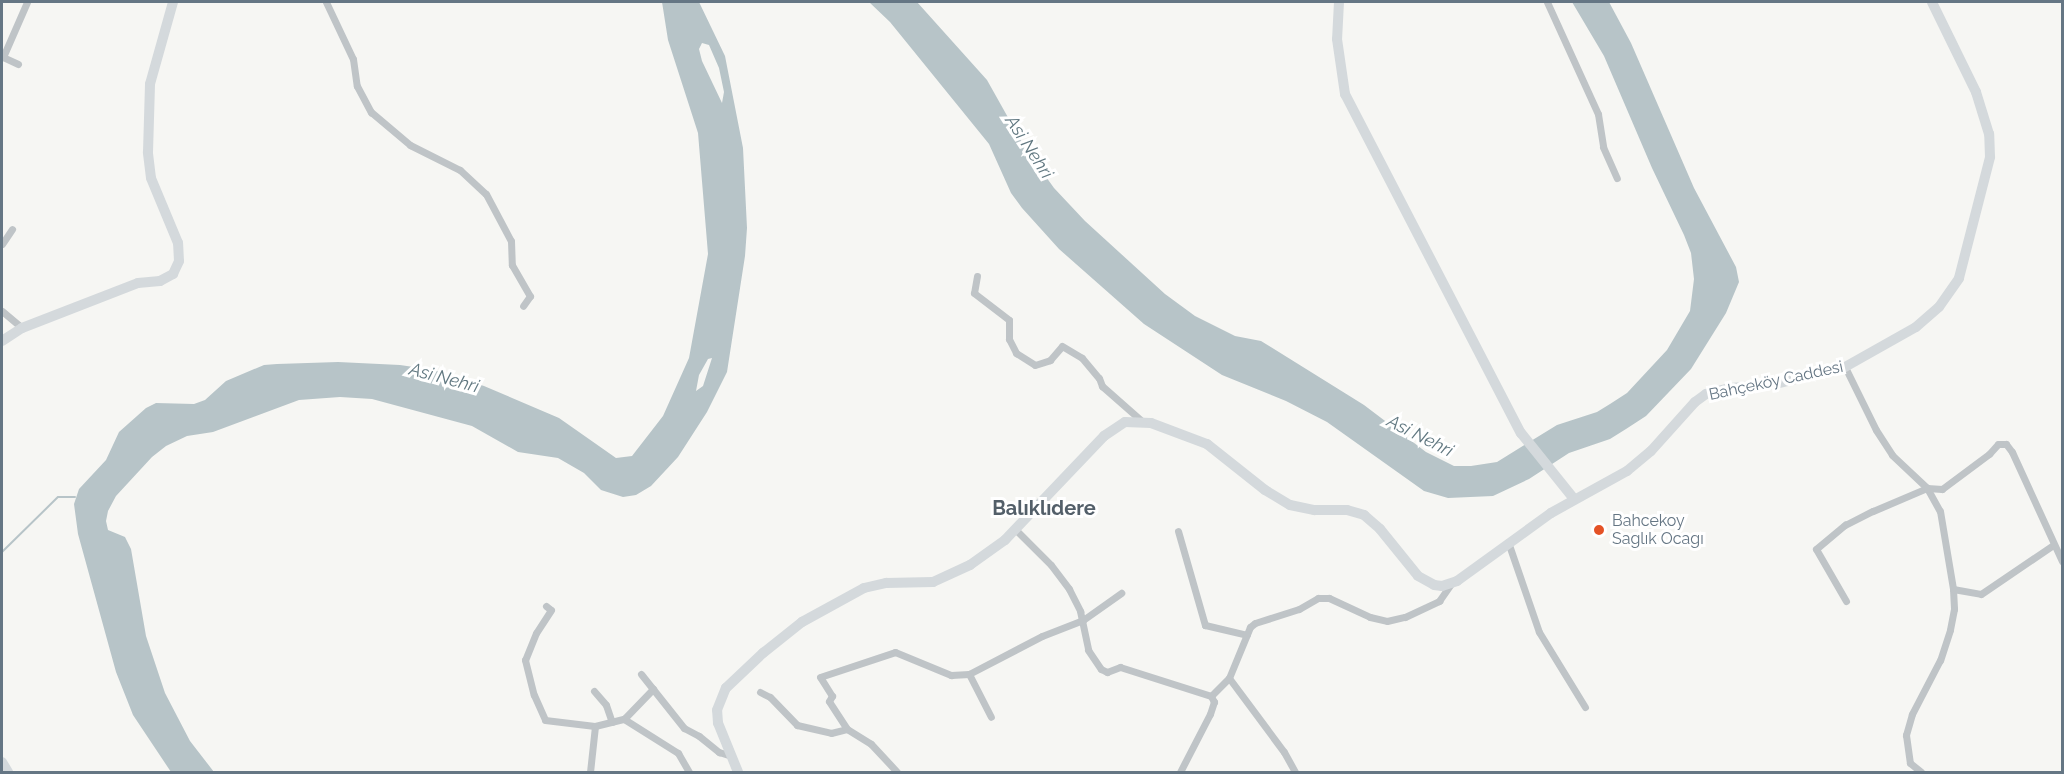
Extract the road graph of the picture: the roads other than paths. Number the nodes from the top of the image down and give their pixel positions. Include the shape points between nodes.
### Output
1 (27, 2) edge
2 (173, 2) edge
3 (327, 2) edge
4 (1339, 2) edge
5 (1546, 2) edge
6 (1932, 2) edge
7 (18, 64) dead end
8 (1617, 178) dead end
9 (12, 229) dead end
10 (2, 244) edge
11 (977, 276) dead end
12 (523, 306) dead end
13 (2, 311) edge
14 (22, 328) junction
15 (2, 341) edge
16 (1845, 367) junction
17 (1143, 422) junction
18 (1927, 488) junction
19 (1571, 495) junction
20 (1016, 530) junction
21 (1178, 531) dead end
22 (1508, 542) junction
23 (2054, 545) junction
24 (2062, 561) edge
25 (1451, 584) junction
26 (1953, 589) junction
27 (1121, 593) dead end
28 (1846, 601) dead end
29 (546, 606) dead end
30 (1083, 620) junction
31 (1247, 635) junction
32 (641, 674) dead end
33 (969, 674) junction
34 (1229, 678) junction
35 (653, 689) junction
36 (594, 691) dead end
37 (760, 692) dead end
38 (1211, 696) junction
39 (1585, 707) dead end
40 (991, 717) dead end
41 (624, 718) junction
42 (612, 722) junction
43 (595, 726) junction
44 (847, 729) junction
45 (731, 756) junction
46 (2, 762) edge
47 (8, 772) edge
48 (590, 772) edge
49 (689, 772) edge
50 (738, 772) edge
51 (897, 772) edge
52 (1180, 772) edge
53 (1295, 772) edge
54 (1921, 772) edge

1 - 7 street via 3,57
2 - 14 main road via 150,84 148,152 151,178 178,243 179,261 173,274 160,281 138,283
3 - 12 street via 353,59 357,86 371,112 410,145 460,171 486,194 510,241 512,266 530,296
4 - 19 main road via 1337,39 1345,94 1521,433
5 - 8 street via 1598,114 1603,147
6 - 16 main road, Bahçeköy Caddesi via 1976,93 1989,134 1990,157 1965,258 1952,292 1916,327
9 - 10 street
11 - 17 street via 975,293 1009,320 1009,339 1016,353 1035,365 1050,360 1062,346 1082,358 1102,386
13 - 14 street
14 - 15 main road
16 - 18 street via 1892,455
16 - 19 main road, Bahçeköy Caddesi via 1771,386 1730,388 1706,394 1627,471
17 - 20 main road via 1125,422 1112,429
17 - 25 main road via 1207,444 1290,505 1364,515 1418,576 1434,585
18 - 23 street via 1942,489 1998,444 2006,444
18 - 26 street via 1940,511
18 - 28 street via 1845,525 1816,549
19 - 22 main road, Bahçeköy Caddesi
20 - 30 street via 1060,575
20 - 45 main road via 970,565 947,576 933,582 886,583 864,588 785,634 726,688 720,700 717,716
21 - 31 street via 1205,625
22 - 25 main road, Bahçeköy Caddesi
22 - 39 street via 1539,632
23 - 24 street
23 - 26 street via 1981,594
25 - 31 street via 1439,601 1405,617 1387,621 1329,598 1318,598 1299,609 1255,623
26 - 54 street via 1950,630 1906,735 1910,763
27 - 30 street
29 - 43 street via 551,610 525,660 538,708 545,720
30 - 33 street via 1042,636
30 - 38 street via 1088,650 1101,669 1107,672 1120,667
31 - 34 street
32 - 35 street
33 - 40 street
33 - 44 street via 951,675 895,652 820,677 832,696 829,701
34 - 38 street
34 - 53 street
35 - 41 street
35 - 45 street via 684,728
36 - 42 street via 606,705
37 - 44 street via 797,725 831,733
38 - 52 street via 1214,702 1210,714
41 - 42 street
41 - 49 street via 678,753
42 - 43 street
43 - 48 street
44 - 51 street via 871,744
45 - 50 main road
46 - 47 main road

